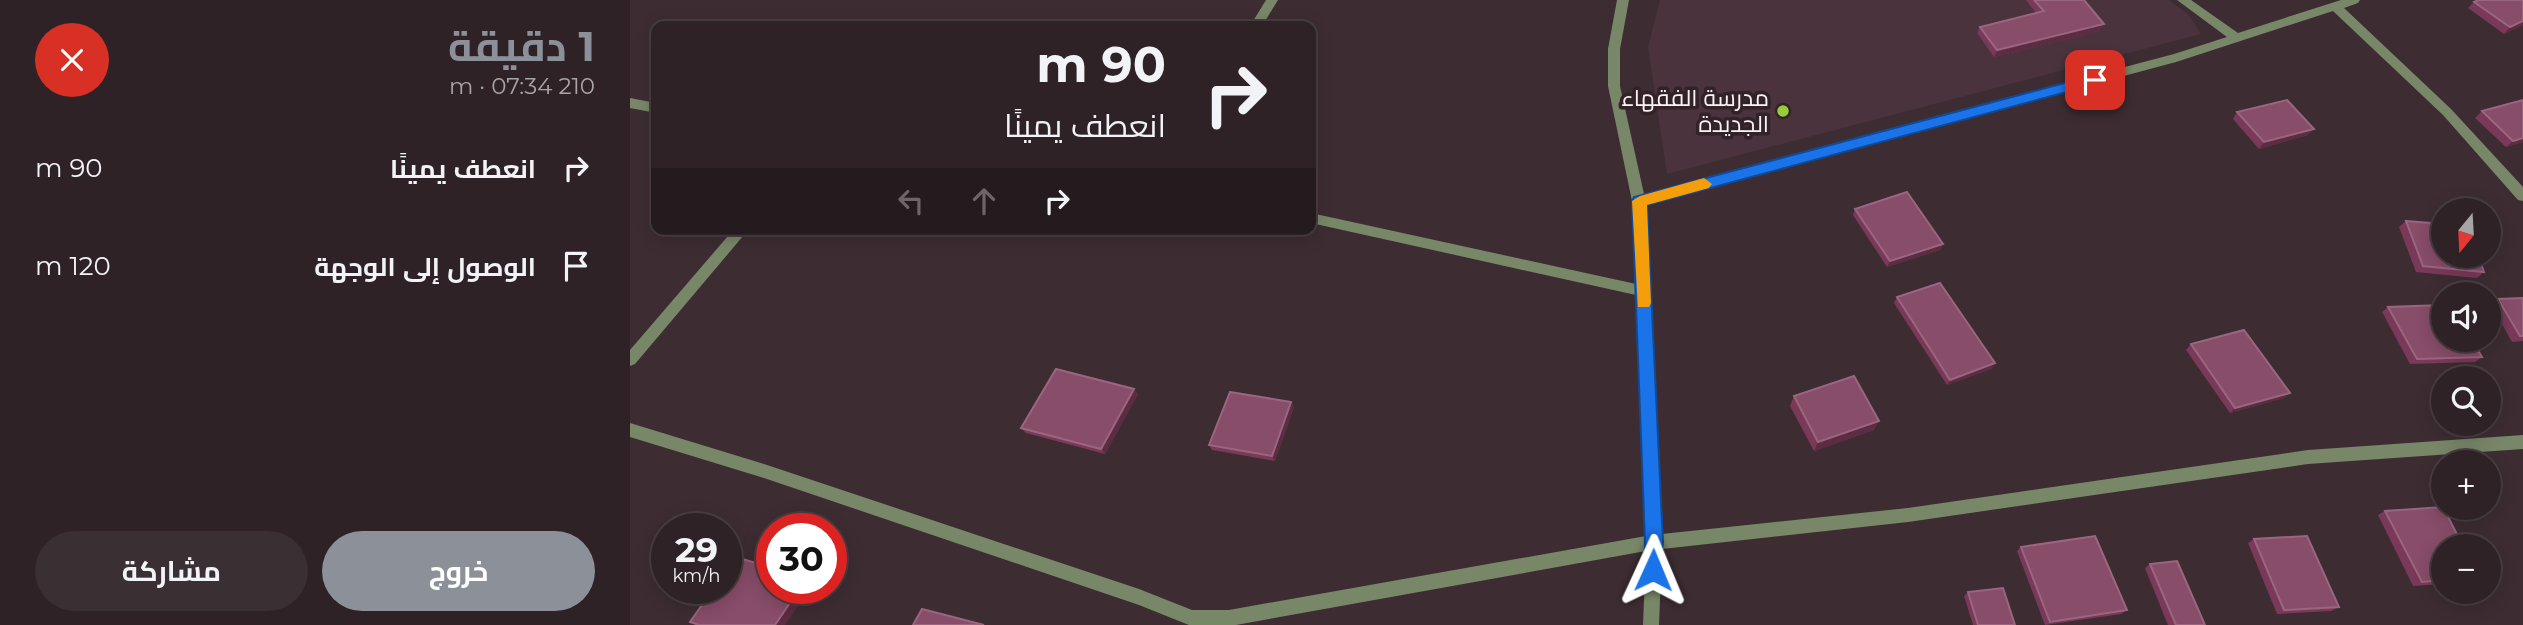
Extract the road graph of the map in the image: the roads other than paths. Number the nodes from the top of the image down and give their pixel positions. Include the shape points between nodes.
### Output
1 (1272, 0) edge
2 (1623, 0) edge
3 (2183, 0) edge
4 (2354, 0) edge
5 (2336, 7) junction
6 (1259, 21) edge
7 (2235, 37) junction
8 (630, 103) edge
9 (651, 107) edge
10 (2523, 196) edge
11 (1640, 201) junction
12 (1316, 219) edge
13 (737, 235) edge
14 (1643, 291) junction
15 (630, 359) edge
16 (630, 430) edge
17 (2523, 442) edge
18 (1654, 542) junction
19 (1651, 625) edge

1 - 6 street
2 - 11 street via 1614,49 1614,86
3 - 7 street
4 - 5 street
5 - 7 street
5 - 10 street via 2440,105
7 - 11 street via 2176,58
8 - 9 street
11 - 14 street
12 - 14 street
13 - 15 street
14 - 18 street
16 - 18 street via 803,484 1192,618 1229,618
17 - 18 street via 2308,457 1908,515
18 - 19 street

